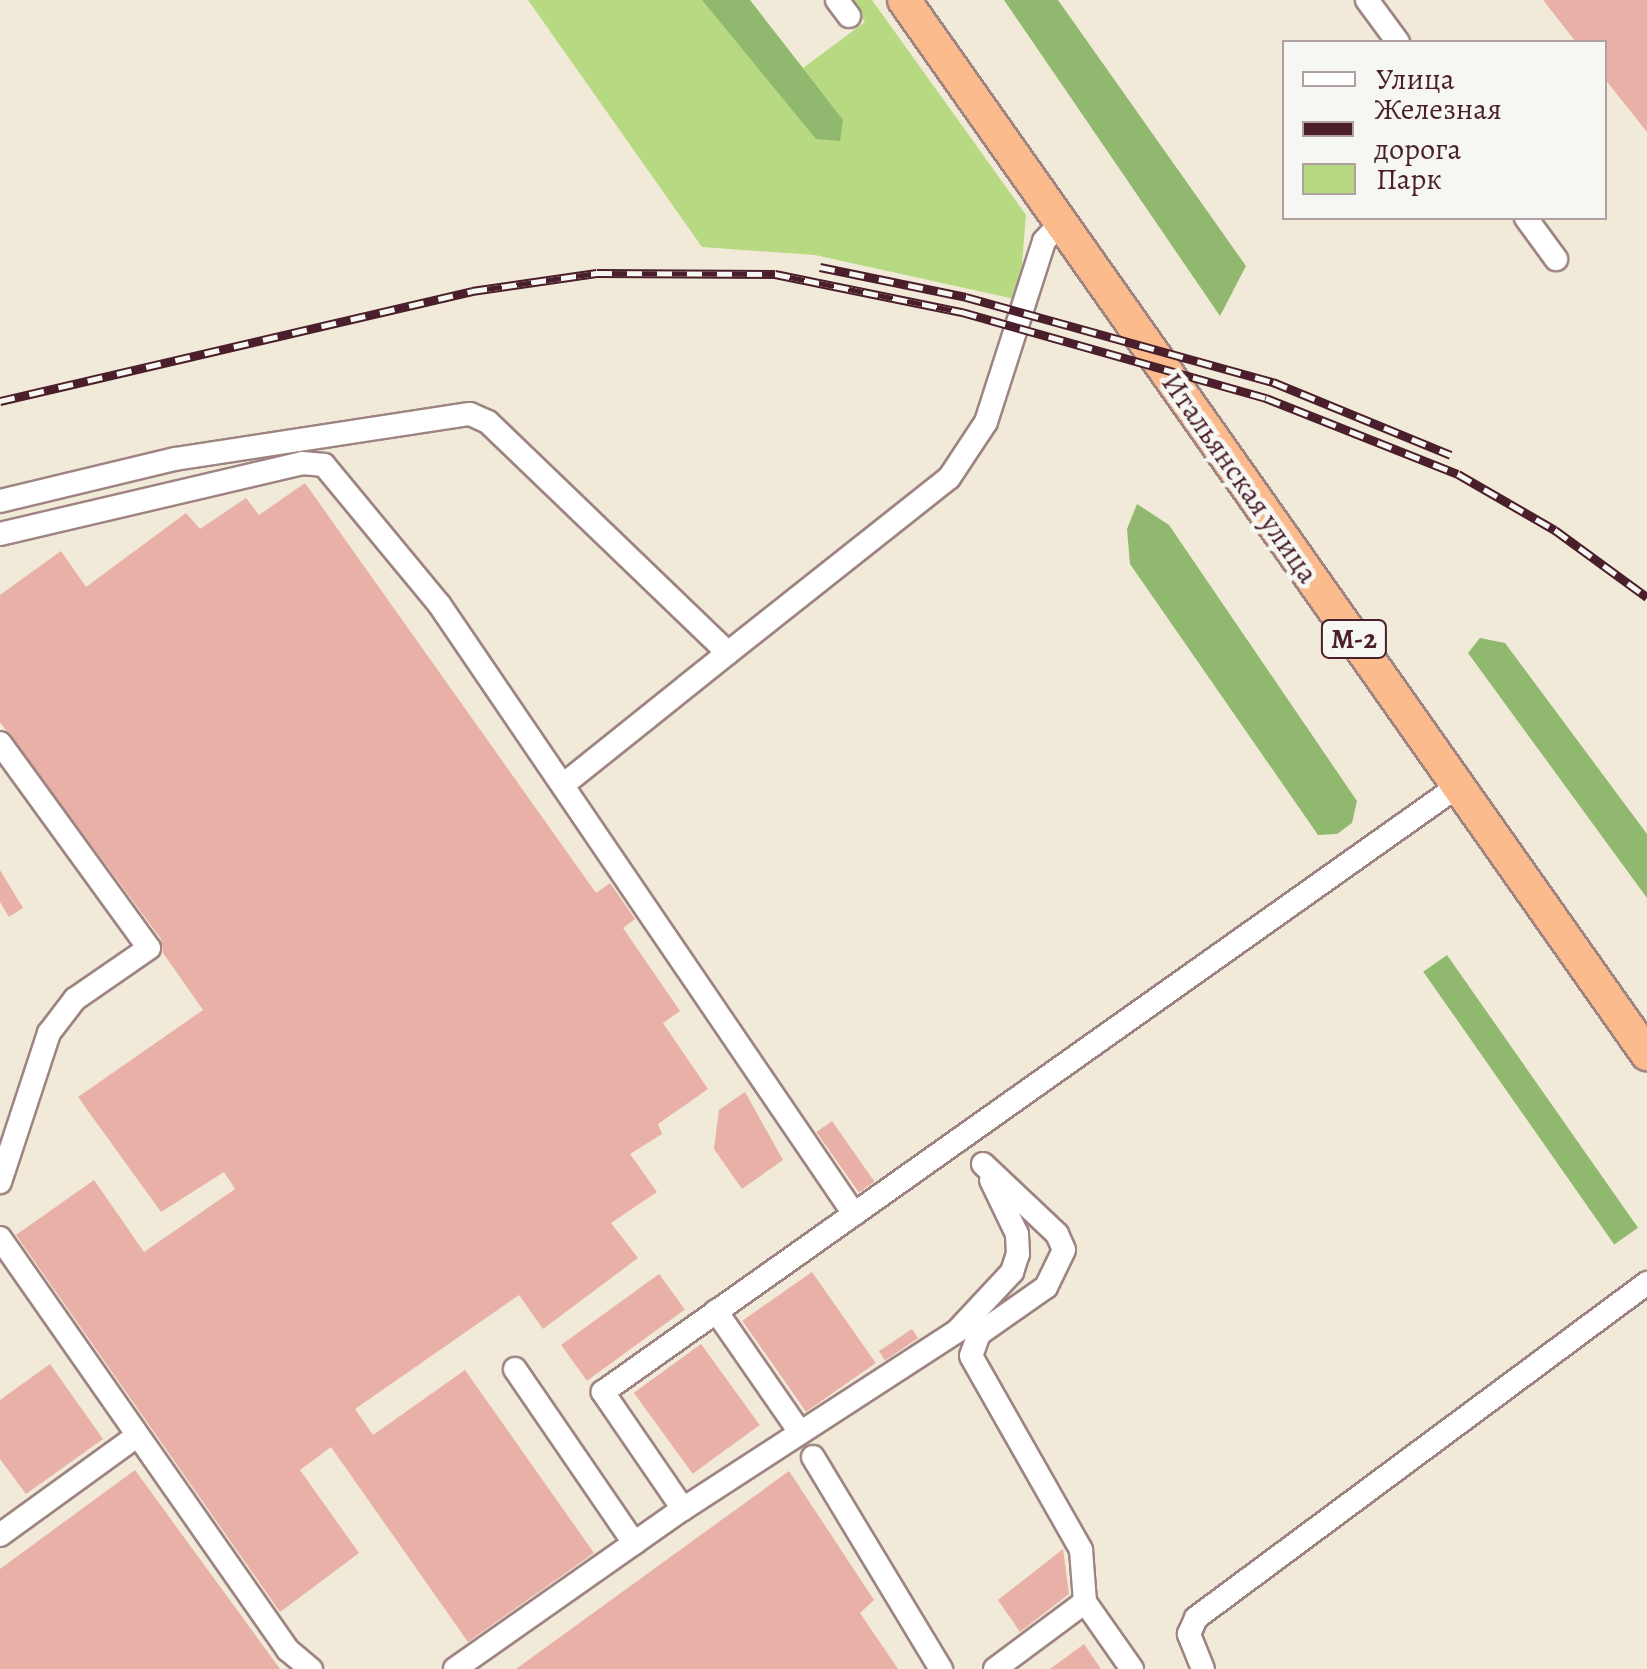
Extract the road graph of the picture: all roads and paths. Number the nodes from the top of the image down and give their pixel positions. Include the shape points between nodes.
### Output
1 (904, 0) edge
2 (1367, 0) edge
3 (1397, 40) edge
4 (1527, 220) edge
5 (1060, 224) junction
6 (1556, 259) dead end
7 (0, 501) edge
8 (0, 534) edge
9 (728, 653) junction
10 (0, 743) edge
11 (563, 785) junction
12 (1458, 786) junction
13 (1647, 1054) edge
14 (967, 1134) junction
15 (984, 1164) junction
16 (0, 1182) edge
17 (854, 1214) junction
18 (0, 1238) edge
19 (1647, 1284) edge
20 (716, 1311) junction
21 (515, 1369) dead end
22 (799, 1431) junction
23 (137, 1436) junction
24 (813, 1457) dead end
25 (683, 1509) junction
26 (0, 1535) edge
27 (634, 1543) junction
28 (1085, 1602) junction
29 (310, 1669) edge
30 (455, 1669) edge
31 (941, 1669) edge
32 (995, 1669) edge
33 (1132, 1669) edge
34 (1203, 1669) edge

1 - 5 highway, Итальянская улица / М-2
2 - 3 street
4 - 6 street
5 - 9 street via 1044,241 986,422 949,478
5 - 12 highway, Итальянская улица / М-2
7 - 9 street via 175,460 470,414 488,422
8 - 11 street via 302,463 324,465 438,604
9 - 11 street
10 - 16 street via 149,948 74,999 49,1033
11 - 17 street
12 - 13 highway, Итальянская улица / М-2
12 - 14 street
14 - 15 street
14 - 17 street
15 - 22 street via 1017,1234 1012,1272 931,1352
15 - 28 street via 1056,1234 1064,1250 1046,1286 979,1334 971,1356 1081,1550
17 - 20 street
18 - 23 street
19 - 34 street via 1196,1618 1189,1634
20 - 22 street
20 - 25 street via 603,1392
21 - 27 street
22 - 25 street
23 - 26 street
23 - 29 street via 288,1650
24 - 31 street
25 - 27 street
27 - 30 street
28 - 32 street
28 - 33 street

